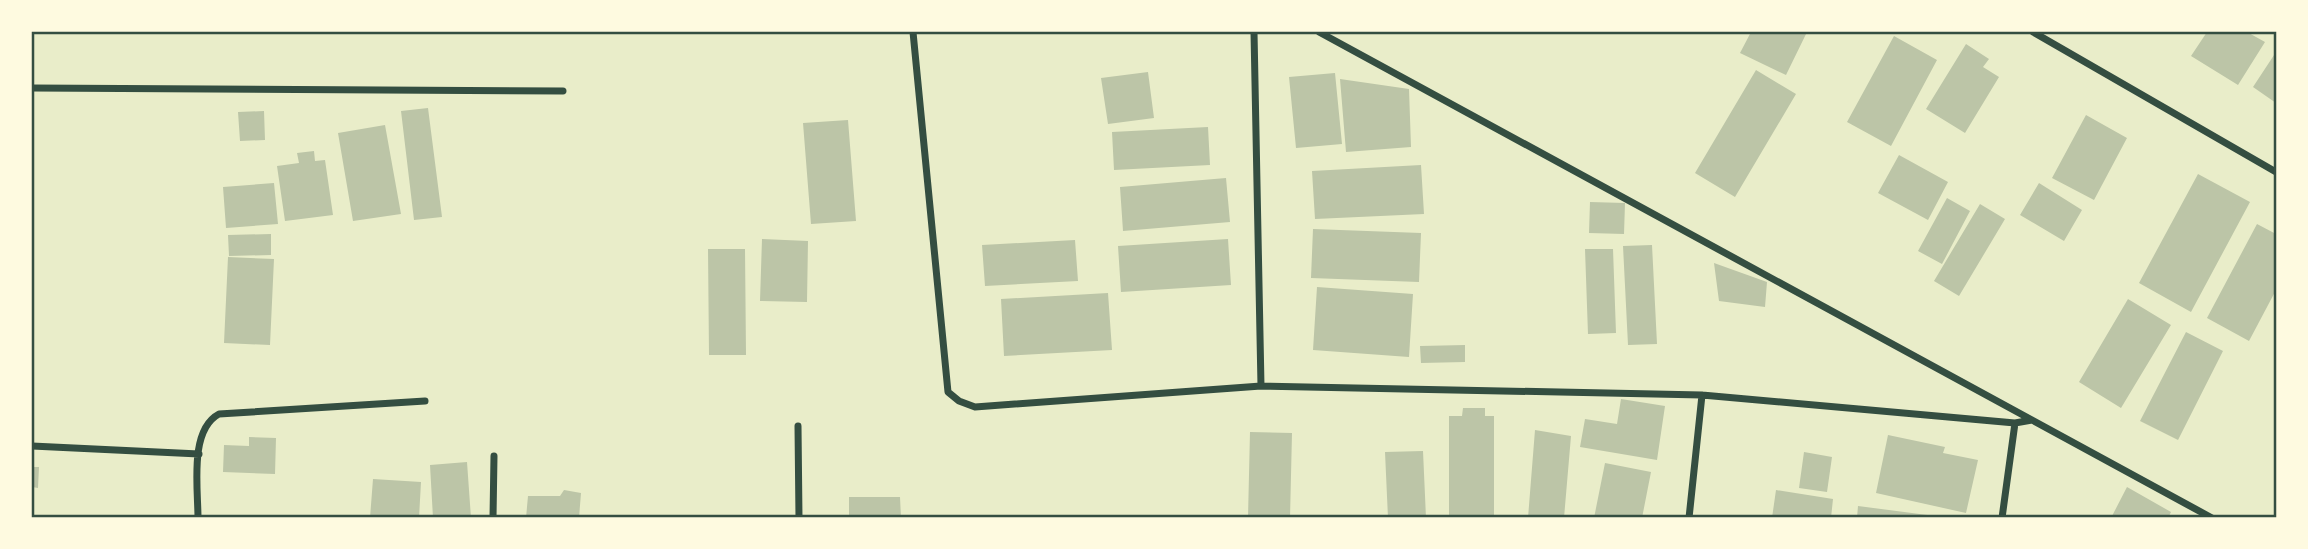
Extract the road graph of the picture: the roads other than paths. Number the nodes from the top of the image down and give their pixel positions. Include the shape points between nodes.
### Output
1 (913, 32) edge
2 (1254, 32) edge
3 (1318, 32) edge
4 (2033, 32) edge
5 (32, 88) edge
6 (564, 91) dead end
7 (2277, 172) edge
8 (1261, 386) junction
9 (1702, 395) junction
10 (425, 401) dead end
11 (2032, 420) junction
12 (2015, 423) junction
13 (799, 426) dead end
14 (32, 446) edge
15 (199, 454) junction
16 (494, 456) dead end
17 (198, 517) edge
18 (493, 517) edge
19 (799, 517) edge
20 (1689, 517) edge
21 (2002, 517) edge
22 (2212, 517) edge

1 - 8 street via 948,392 975,407
2 - 8 street
3 - 11 street
4 - 7 street
5 - 6 street
8 - 9 street
9 - 12 street
9 - 20 street
10 - 15 street via 219,414 205,427
11 - 12 street
11 - 22 street
12 - 21 street
13 - 19 street
14 - 15 street
15 - 17 street
16 - 18 street

